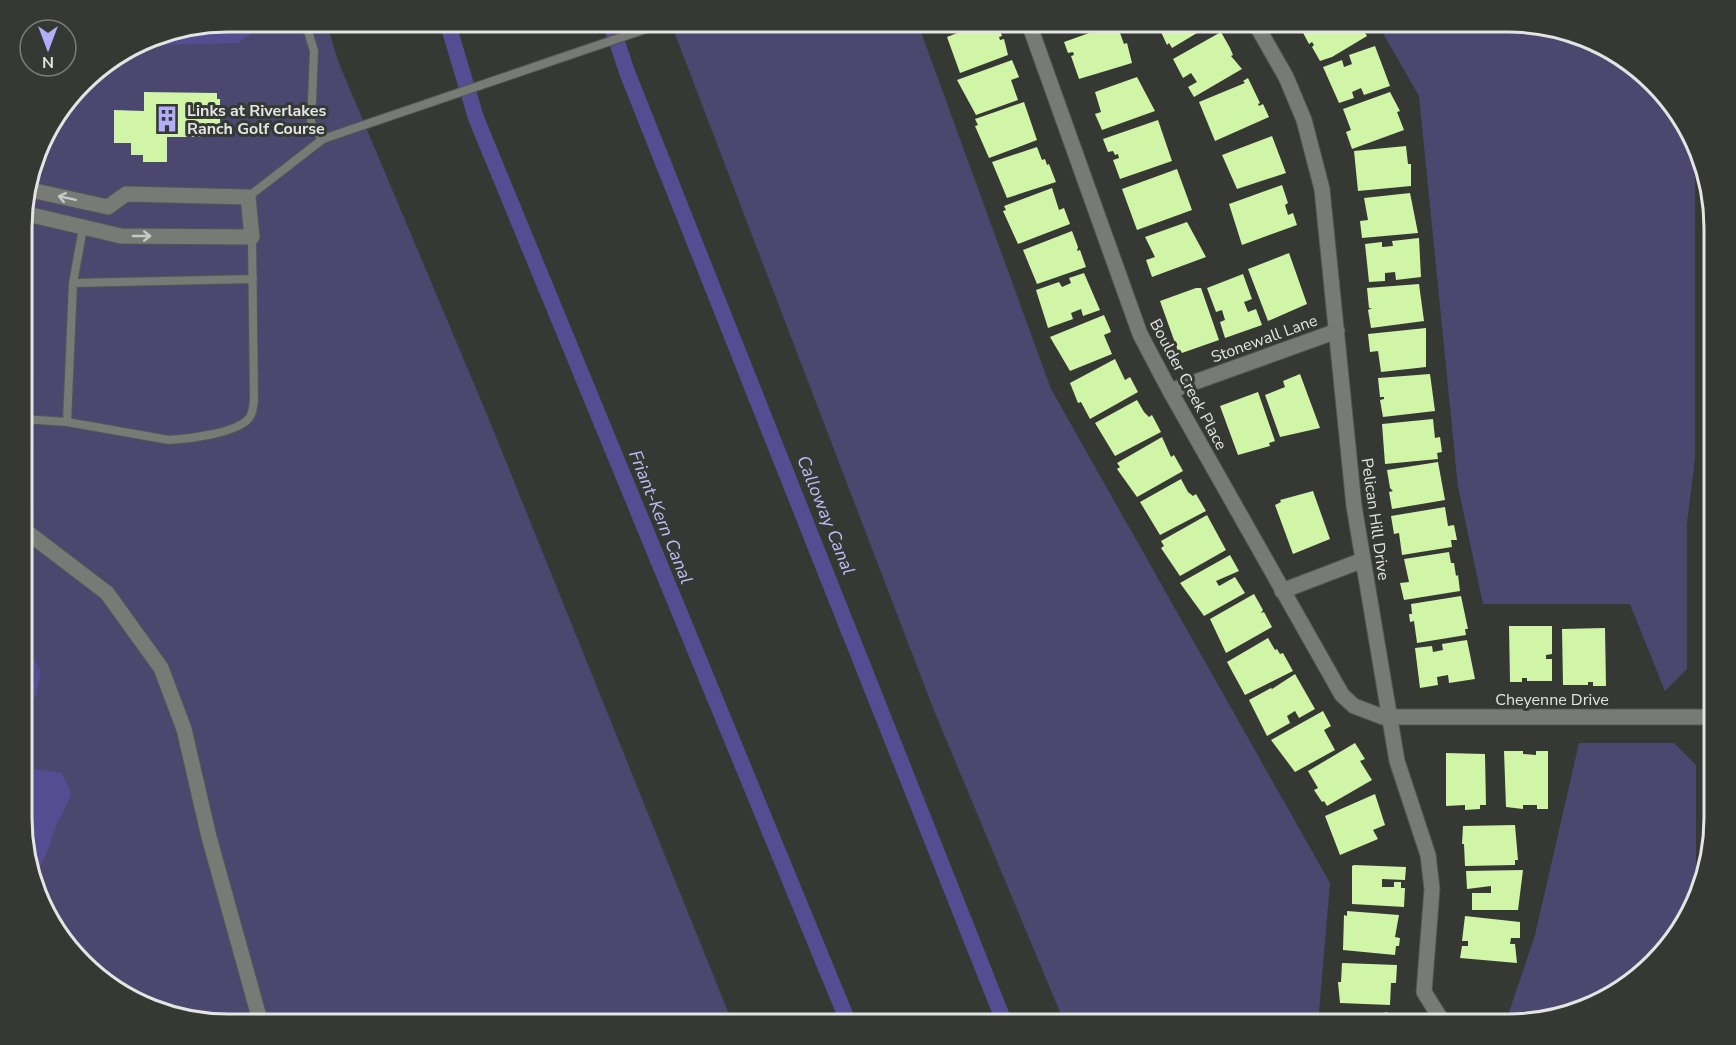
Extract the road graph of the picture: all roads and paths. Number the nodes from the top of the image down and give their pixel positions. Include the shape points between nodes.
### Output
1 (308, 32) edge
2 (637, 32) edge
3 (1032, 32) edge
4 (1260, 32) edge
5 (323, 139) junction
6 (35, 191) edge
7 (248, 197) junction
8 (108, 207) junction
9 (32, 215) edge
10 (83, 228) junction
11 (106, 233) junction
12 (252, 237) junction
13 (253, 279) junction
14 (73, 283) junction
15 (1336, 332) junction
16 (1170, 392) junction
17 (32, 420) edge
18 (67, 422) junction
19 (32, 536) edge
20 (1363, 560) junction
21 (1282, 591) junction
22 (1389, 717) junction
23 (1704, 717) edge
24 (1437, 1013) edge
25 (258, 1014) edge

1 - 5 lane via 314,51 311,126
2 - 5 lane
3 - 16 street, Boulder Creek Place via 1140,334
4 - 15 street, Pelican Hill Drive via 1286,77 1315,154
5 - 7 lane
8 -> 6 street
7 - 8 street via 126,194
7 - 12 street
8 - 11 street
9 - 10 street
10 - 11 street
10 - 14 lane
11 -> 12 street
12 - 13 lane
13 - 14 lane
13 - 18 lane via 254,400 251,416 241,426 169,440
14 - 18 lane
15 - 16 street, Stonewall Lane
15 - 20 street, Pelican Hill Drive
16 - 21 street, Boulder Creek Place
17 - 18 lane
19 - 25 street via 107,593 161,668 184,729 209,837
20 - 21 street
20 - 22 street, Pelican Hill Drive
21 - 22 street, Boulder Creek Place via 1342,695 1367,713
22 - 23 street, Cheyenne Drive
22 - 24 street, Pelican Hill Drive via 1397,761 1428,855 1432,889 1424,992

